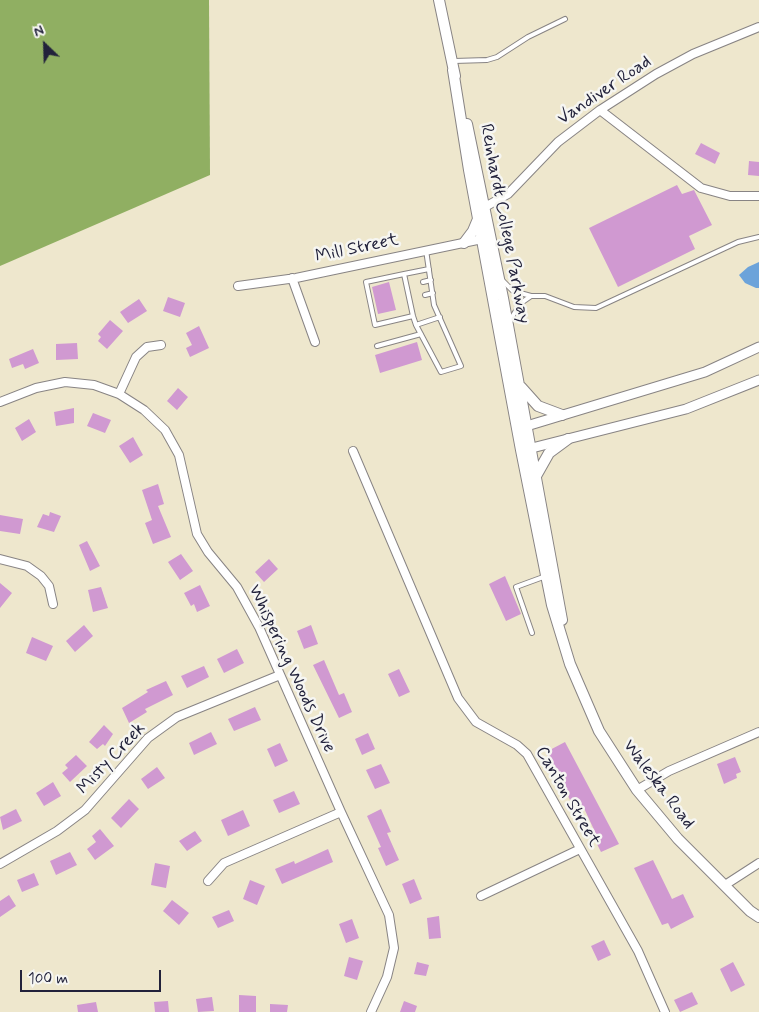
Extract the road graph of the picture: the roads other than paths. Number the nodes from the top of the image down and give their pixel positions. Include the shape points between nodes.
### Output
1 (439, 0) edge
2 (565, 19) dead end
3 (759, 27) edge
4 (452, 66) junction
5 (600, 110) junction
6 (759, 196) edge
7 (485, 207) junction
8 (478, 218) junction
9 (759, 237) edge
10 (482, 239) junction
11 (464, 243) junction
12 (426, 250) junction
13 (429, 269) junction
14 (404, 274) junction
15 (493, 274) junction
16 (292, 278) junction
17 (431, 280) junction
18 (423, 282) dead end
19 (238, 286) dead end
20 (433, 293) junction
21 (425, 295) dead end
22 (531, 296) junction
23 (434, 305) junction
24 (427, 306) dead end
25 (417, 309) dead end
26 (412, 310) junction
27 (413, 316) junction
28 (440, 317) junction
29 (508, 324) junction
30 (416, 325) junction
31 (421, 334) junction
32 (315, 342) dead end
33 (161, 345) dead end
34 (377, 346) dead end
35 (759, 347) edge
36 (759, 380) edge
37 (519, 385) junction
38 (118, 394) junction
39 (0, 402) edge
40 (562, 415) junction
41 (522, 428) junction
42 (568, 439) junction
43 (526, 449) junction
44 (353, 451) dead end
45 (536, 476) junction
46 (0, 559) edge
47 (546, 576) junction
48 (53, 604) dead end
49 (532, 633) dead end
50 (566, 648) junction
51 (280, 674) junction
52 (759, 732) edge
53 (637, 790) junction
54 (341, 812) junction
55 (580, 849) junction
56 (759, 863) edge
57 (0, 864) edge
58 (208, 881) dead end
59 (725, 885) junction
60 (481, 896) dead end
61 (759, 917) edge
62 (370, 1012) edge
63 (665, 1012) edge

1 - 4 main road, Reinhardt College Parkway
2 - 4 lane via 497,57
3 - 5 street, Vandiver Road via 693,54
4 - 7 main road, Reinhardt College Parkway
4 - 8 main road, Reinhardt College Parkway
5 - 6 street via 702,188 730,196
5 - 7 street, Vandiver Road via 558,142 508,194
7 - 15 main road, Reinhardt College Parkway
8 - 10 main road, Reinhardt College Parkway
8 - 11 main road
9 - 22 lane via 738,242 596,308 574,307 545,296
10 - 11 street, Mill Street
10 - 15 main road, Reinhardt College Parkway
11 - 12 street, Mill Street
12 - 13 lane
12 - 16 street, Mill Street
13 - 14 lane
13 - 17 lane
14 - 26 lane via 412,298
14 - 27 lane via 366,282 376,325
15 - 22 lane via 519,294
15 - 29 main road, Reinhardt College Parkway
15 - 41 main road
16 - 19 street, Mill Street
16 - 32 street
17 - 18 lane
17 - 20 lane
20 - 21 lane
20 - 23 lane
22 - 29 lane via 517,308
23 - 24 lane
23 - 28 lane
25 - 26 lane
26 - 27 lane
27 - 30 lane
28 - 30 lane
28 - 31 lane via 461,366 441,372
29 - 37 main road, Reinhardt College Parkway
30 - 31 lane
31 - 34 lane
33 - 38 street via 147,347 136,357
35 - 40 street via 705,372
36 - 42 street via 702,404
37 - 40 main road via 538,406
37 - 41 main road, Reinhardt College Parkway
38 - 39 street, Whispering Woods Drive via 94,385 65,382 36,388
38 - 51 street, Whispering Woods Drive via 144,410 165,430 179,455 197,534 237,587
40 - 41 street
41 - 43 main road
42 - 43 street
42 - 45 main road via 549,453
43 - 45 main road, Waleska Road
43 - 47 main road, Waleska Road
44 - 55 street, Canton Street via 458,698 476,722 527,754
45 - 50 main road, Waleska Road
46 - 48 street via 27,566 41,576 49,586
47 - 49 lane via 516,587
47 - 50 main road, Waleska Road
50 - 53 main road, Waleska Road via 595,723
51 - 54 street, Whispering Woods Drive
51 - 57 street, Misty Creek via 177,717 148,738 85,810 57,831
52 - 53 street via 669,771
53 - 59 main road, Waleska Road via 678,839
54 - 58 street via 224,863
54 - 62 street, Whispering Woods Drive via 389,915 393,940 387,977
55 - 60 street
55 - 63 street, Canton Street via 638,952
56 - 59 street
59 - 61 main road, Waleska Road

